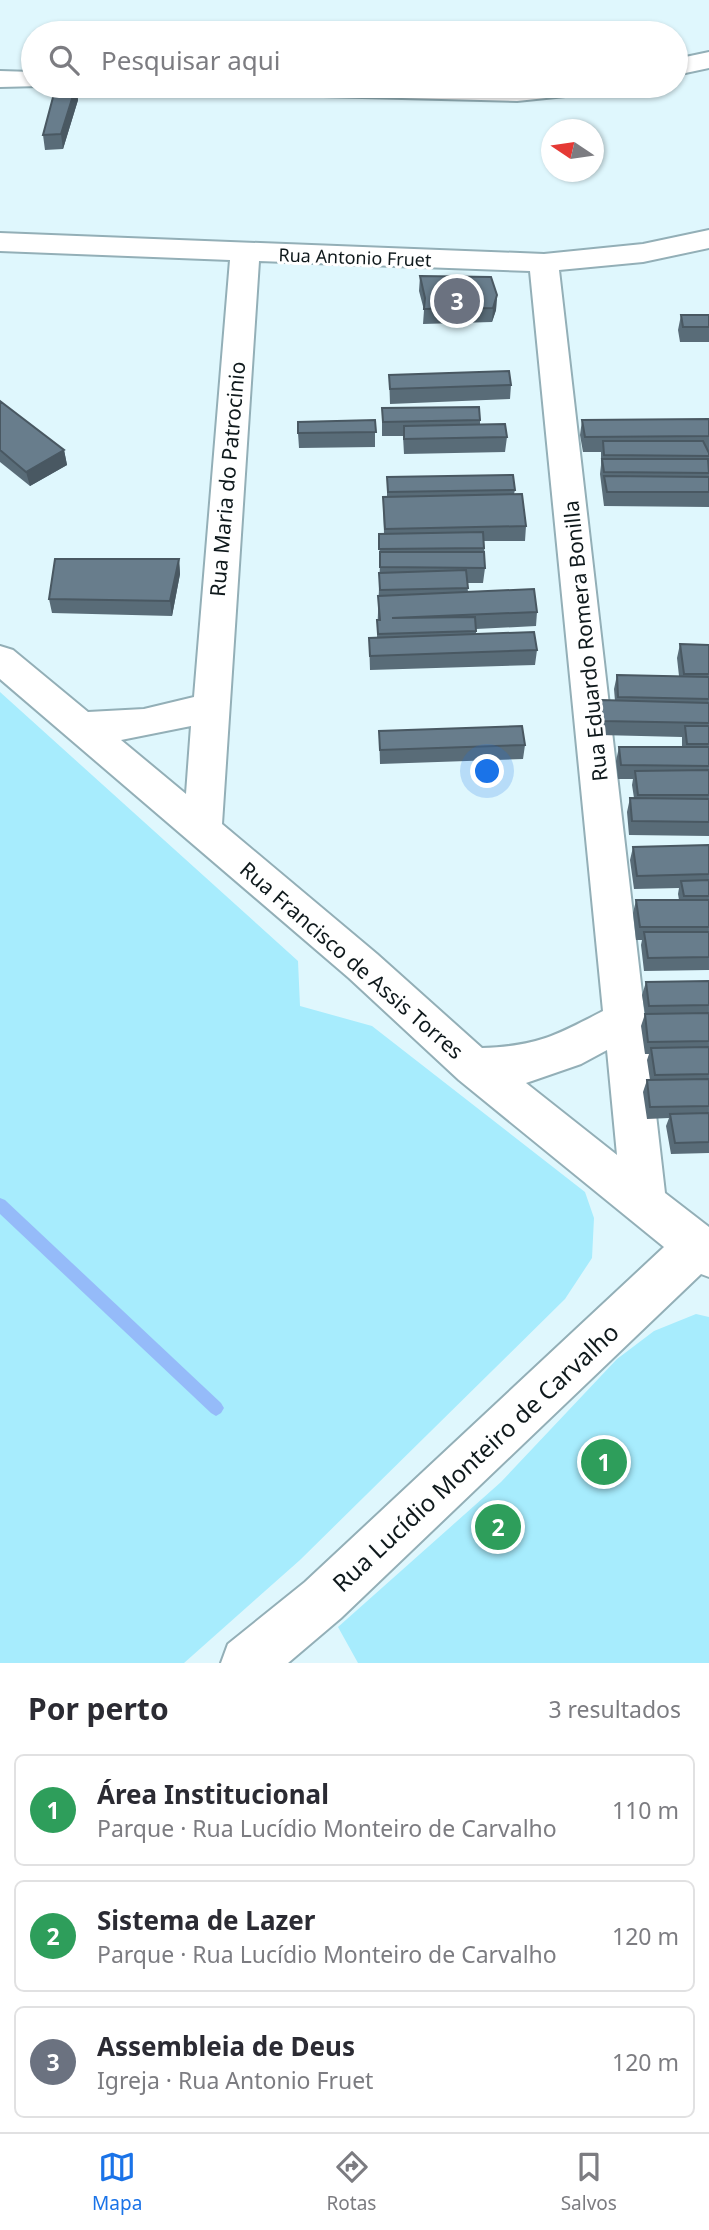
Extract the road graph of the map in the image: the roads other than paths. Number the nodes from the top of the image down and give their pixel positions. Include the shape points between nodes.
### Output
1 (709, 60) edge
2 (688, 64) edge
3 (0, 79) edge
4 (21, 80) edge
5 (709, 239) edge
6 (0, 242) edge
7 (245, 253) junction
8 (544, 263) junction
9 (0, 659) edge
10 (209, 706) junction
11 (77, 726) junction
12 (202, 830) junction
13 (625, 1020) junction
14 (474, 1067) junction
15 (644, 1200) junction
16 (703, 1250) edge
17 (247, 1663) edge

1 - 2 street
3 - 4 street
5 - 8 street, Rua Antonio Fruet via 643,253
6 - 7 street, Rua Antonio Fruet
7 - 8 street, Rua Antonio Fruet
7 - 10 street, Rua Maria do Patrocinio
8 - 13 street, Rua Eduardo Romera Bonilla
9 - 11 street, Rua Francisco de Assis Torres
10 - 11 street via 160,723
10 - 12 street, Rua Maria do Patrocinio
11 - 12 street, Rua Francisco de Assis Torres
12 - 14 street, Rua Francisco de Assis Torres
13 - 14 street via 566,1051 523,1065
13 - 15 street, Rua Eduardo Romera Bonilla
14 - 15 street, Rua Francisco de Assis Torres
15 - 16 street, Rua Francisco de Assis Torres
16 - 17 street, Rua Lucídio Monteiro de Carvalho via 323,1600

